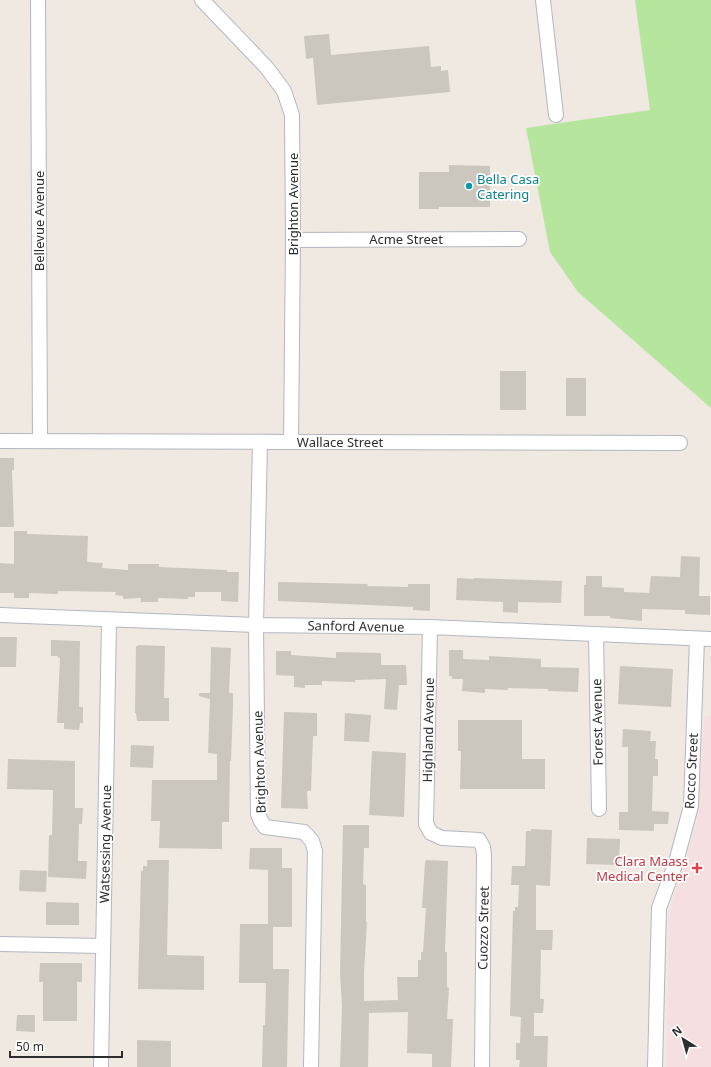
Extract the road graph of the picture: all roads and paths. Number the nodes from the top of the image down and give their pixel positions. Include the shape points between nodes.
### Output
1 (38, 0) edge
2 (202, 0) edge
3 (543, 0) edge
4 (556, 115) dead end
5 (519, 239) dead end
6 (293, 240) junction
7 (0, 441) edge
8 (40, 441) junction
9 (260, 442) junction
10 (291, 442) junction
11 (680, 443) dead end
12 (0, 615) edge
13 (108, 620) junction
14 (256, 625) junction
15 (430, 627) junction
16 (596, 634) junction
17 (697, 639) junction
18 (711, 639) edge
19 (599, 809) dead end
20 (431, 833) joint
21 (0, 944) edge
22 (103, 946) junction
23 (101, 1067) edge
24 (311, 1067) edge
25 (482, 1067) edge
26 (655, 1067) edge

1 - 8 street, Bellevue Avenue
2 - 6 street, Brighton Avenue via 267,68 284,90 292,116
3 - 4 street
5 - 6 street, Acme Street
6 - 10 street, Brighton Avenue
7 - 8 street, Wallace Street
8 - 9 street, Wallace Street
9 - 10 street, Wallace Street
9 - 14 street, Brighton Avenue
10 - 11 street, Wallace Street
12 - 13 street, Sanford Avenue
13 - 14 street, Sanford Avenue
13 - 22 street, Watsessing Avenue
14 - 15 street, Sanford Avenue
14 - 24 street, Brighton Avenue via 258,814 265,827 304,832 312,841 315,851
15 - 16 street, Sanford Avenue
15 - 20 street, Highland Avenue via 426,824
16 - 17 street, Sanford Avenue
16 - 19 street, Forest Avenue
17 - 18 street, Sanford Avenue
17 - 26 street, Rocco Street via 691,806 676,862 659,908
20 - 25 street, Cuozzo Street via 442,838 479,840 483,847
21 - 22 street
22 - 23 street, Watsessing Avenue

